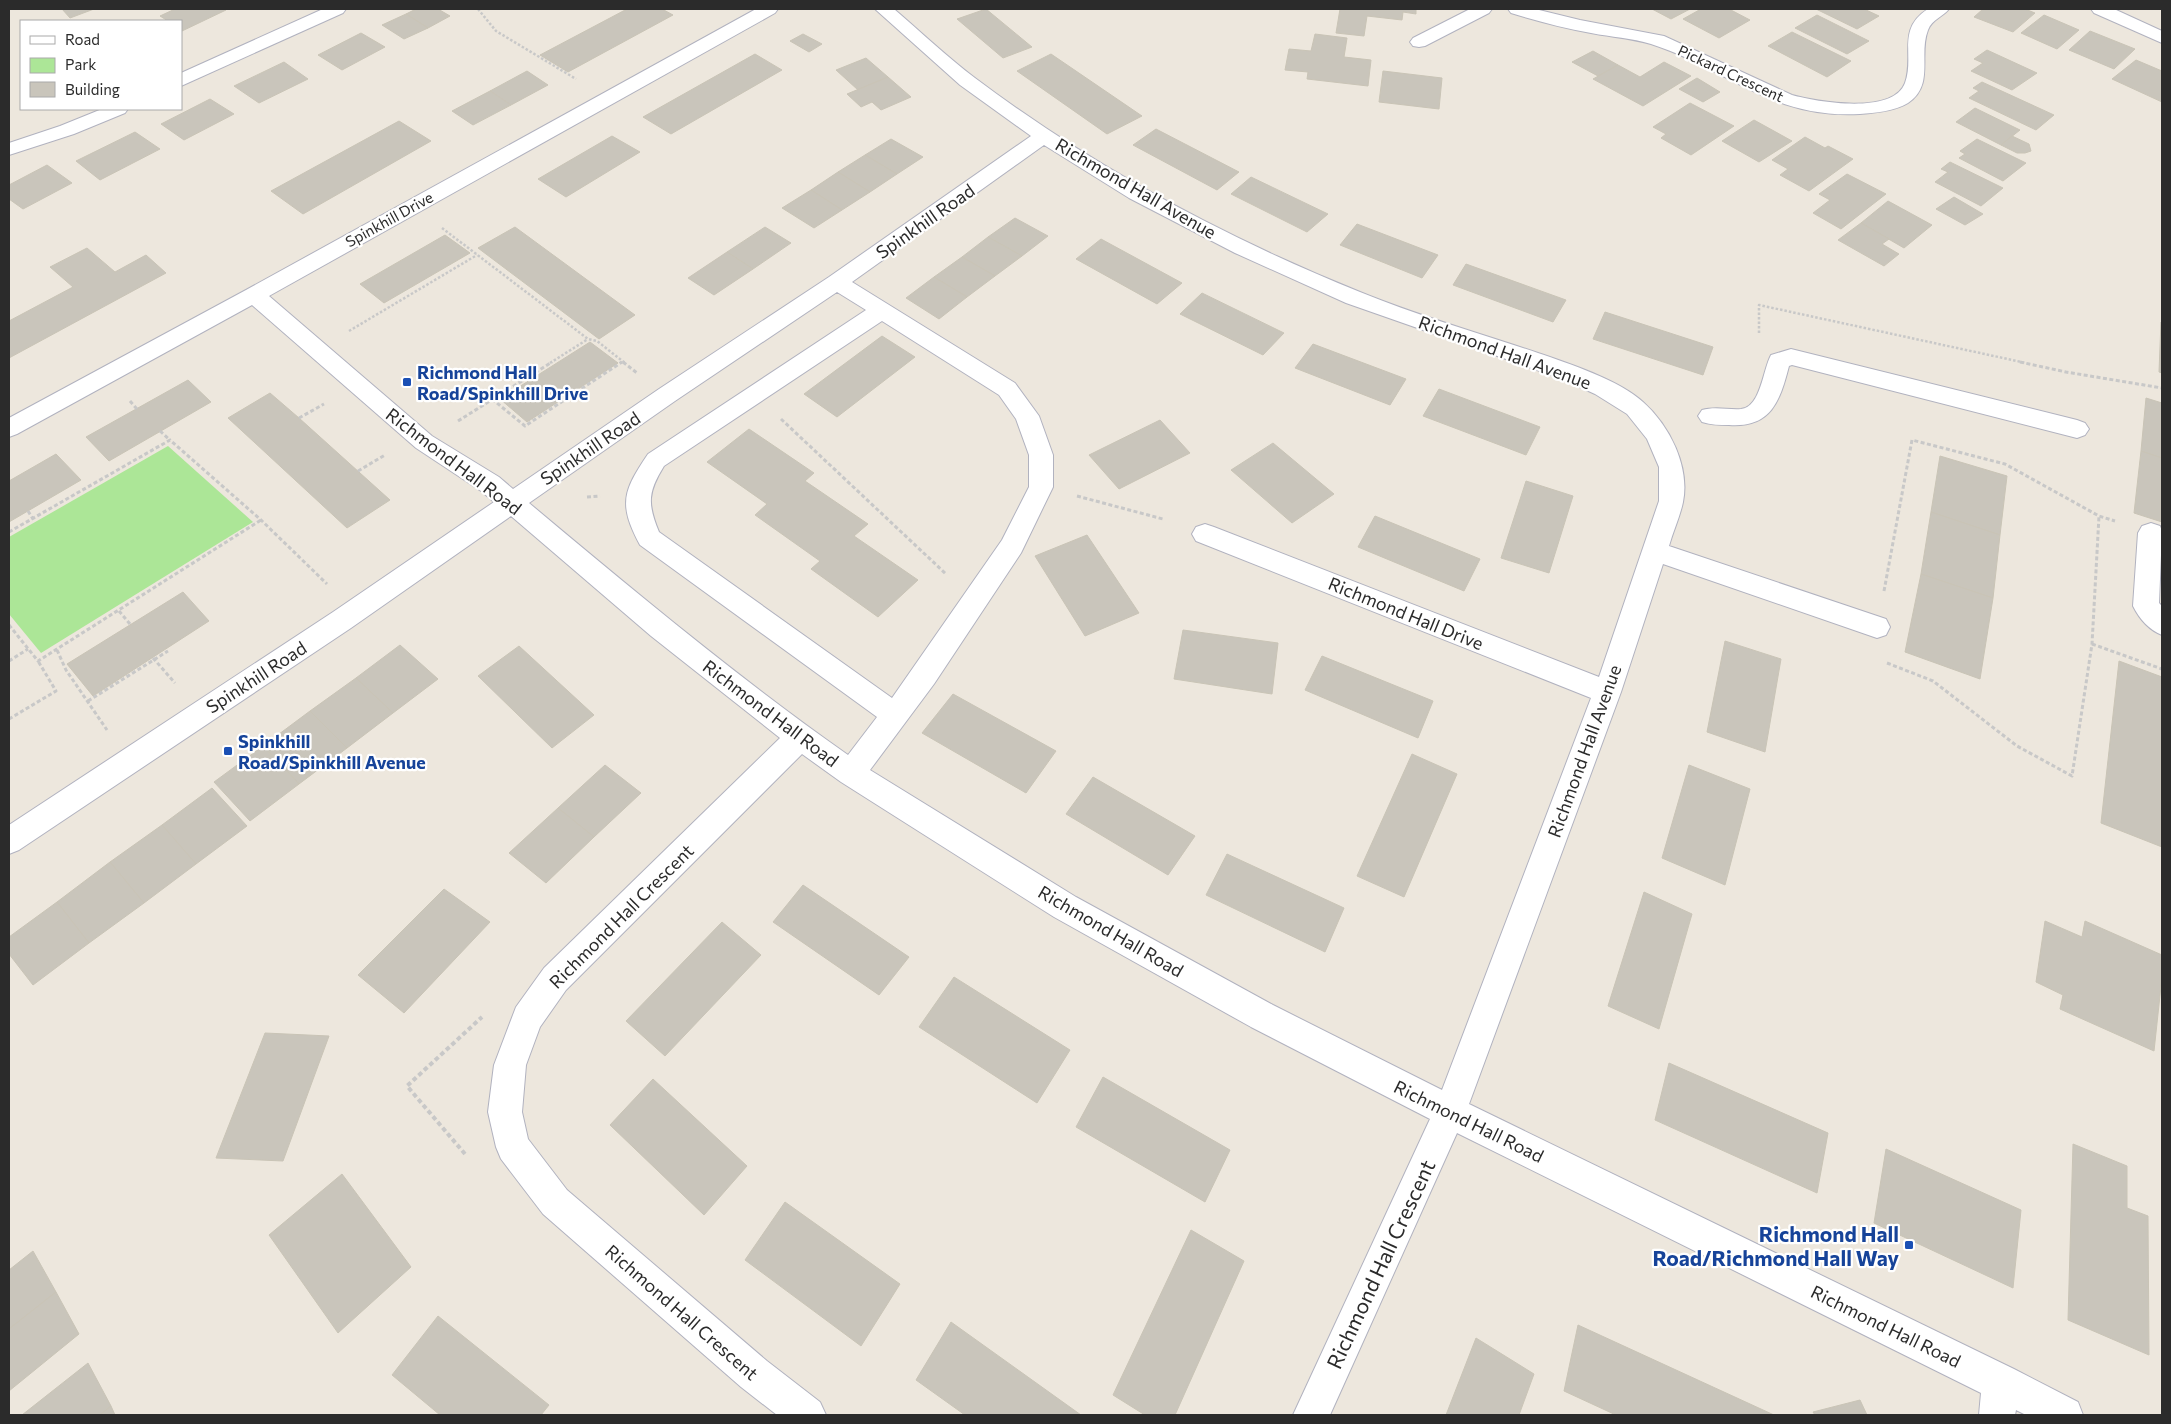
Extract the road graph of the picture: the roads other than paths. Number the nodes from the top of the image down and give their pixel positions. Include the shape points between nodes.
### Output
1 (337, 9) edge
2 (769, 9) edge
3 (884, 9) edge
4 (1483, 9) edge
5 (1517, 9) edge
6 (1940, 9) edge
7 (2100, 9) edge
8 (2162, 38) edge
9 (1419, 42) dead end
10 (182, 80) edge
11 (116, 110) edge
12 (1044, 136) junction
13 (9, 148) edge
14 (837, 282) junction
15 (254, 295) junction
16 (882, 310) junction
17 (1710, 416) dead end
18 (9, 428) edge
19 (2077, 428) dead end
20 (511, 502) junction
21 (2151, 533) road end
22 (1205, 534) dead end
23 (1655, 551) junction
24 (2162, 624) edge
25 (1877, 627) road end
26 (1607, 692) junction
27 (895, 715) junction
28 (800, 738) junction
29 (851, 772) junction
30 (9, 841) edge
31 (1450, 1112) junction
32 (1999, 1399) edge
33 (807, 1415) edge
34 (1311, 1415) edge
35 (2065, 1415) edge

1 - 10 street
2 - 15 street, Spinkhill Drive
3 - 12 street, Richmond Hall Avenue via 967,81
4 - 9 street
5 - 6 street, Pickard Crescent via 1560,22 1642,36 1664,43 1782,99 1832,109 1856,109 1882,106 1901,99 1912,88 1917,77 1916,34 1925,20
7 - 8 street
11 - 13 street via 67,130
12 - 14 street, Spinkhill Road
12 - 23 street, Richmond Hall Avenue via 1136,193 1242,248 1354,298 1568,372 1635,408 1656,435 1671,467 1671,501
14 - 16 street
14 - 20 street, Spinkhill Road
15 - 18 street, Spinkhill Drive
15 - 20 street, Richmond Hall Road via 424,442 490,484
16 - 27 street via 1007,389 1027,416 1041,455 1041,487 1012,546
16 - 27 street via 656,460 638,487 637,510 648,538
17 - 19 street via 1747,416 1759,410 1770,394 1779,361 1791,357
20 - 28 street, Richmond Hall Road via 660,628
20 - 30 street, Spinkhill Road via 342,620
21 - 24 street via 2146,606
22 - 26 street, Richmond Hall Drive
23 - 25 street
23 - 26 street, Richmond Hall Avenue
26 - 31 street, Richmond Hall Avenue
27 - 29 street
28 - 29 street, Richmond Hall Road
28 - 33 street, Richmond Hall Crescent via 555,979 527,1018 510,1065 505,1112 513,1147 554,1202 754,1374
29 - 31 street, Richmond Hall Road via 1065,907 1262,1016
31 - 32 street, Richmond Hall Road
31 - 34 street, Richmond Hall Crescent
32 - 35 street, Richmond Hall Road

